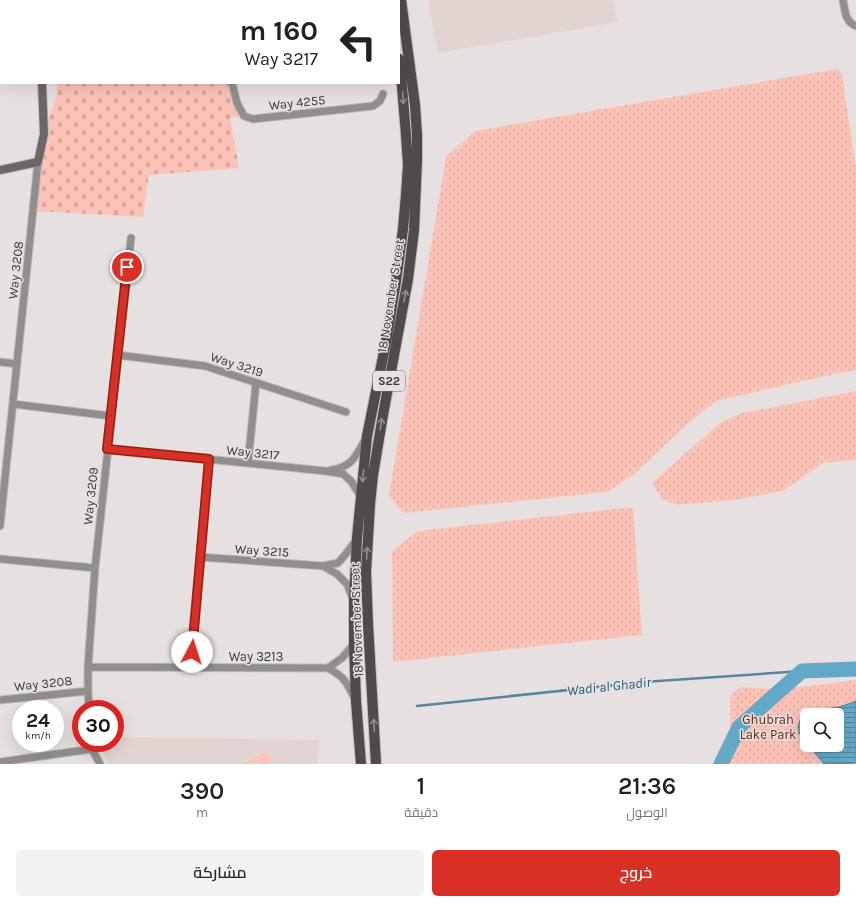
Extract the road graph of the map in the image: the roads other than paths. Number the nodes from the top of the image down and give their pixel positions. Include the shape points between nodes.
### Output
1 (401, 0) edge
2 (408, 0) edge
3 (843, 0) edge
4 (856, 26) edge
5 (409, 52) junction
6 (400, 66) edge
7 (42, 84) edge
8 (232, 84) edge
9 (382, 94) dead end
10 (38, 162) junction
11 (0, 170) edge
12 (131, 238) dead end
13 (118, 355) junction
14 (0, 362) edge
15 (17, 364) junction
16 (256, 383) junction
17 (13, 404) junction
18 (346, 412) dead end
19 (111, 416) junction
20 (367, 436) junction
21 (107, 449) junction
22 (209, 459) junction
23 (248, 463) junction
24 (325, 471) junction
25 (361, 496) junction
26 (0, 526) edge
27 (357, 538) junction
28 (200, 557) junction
29 (0, 559) edge
30 (323, 566) junction
31 (94, 568) junction
32 (354, 601) junction
33 (354, 644) junction
34 (88, 667) junction
35 (190, 667) junction
36 (328, 668) junction
37 (88, 691) junction
38 (0, 700) edge
39 (88, 700) edge
40 (356, 701) junction
41 (72, 749) edge
42 (95, 752) edge
43 (0, 762) edge
44 (100, 764) edge
45 (361, 764) edge
46 (376, 764) edge

1 - 5 main road, 18 November Street / S22
2 - 5 main road
3 - 4 street via 846,16
46 -> 5 main road, 18 November Street / S22 via 366,572 373,475 408,279 414,230 417,135
6 -> 20 main road, 18 November Street / S22 via 408,165 403,229 387,337
7 - 10 street via 44,134
8 - 9 street, Way 4255 via 237,103 244,116 254,119 373,106 380,101
10 - 11 street
10 - 15 street, Way 3208
12 - 13 street, Way 3209
13 - 16 street, Way 3219 via 205,366
13 - 19 street, Way 3209
14 - 15 street
15 - 17 street, Way 3208
16 - 18 street, Way 3219
16 - 23 street
17 - 19 street
17 - 26 street, Way 3208
19 - 21 street, Way 3209
20 - 24 street, Way 3217 via 348,465
20 -> 25 main road, 18 November Street / S22
21 - 22 street, Way 3217
21 - 31 street, Way 3209
22 - 23 street, Way 3217
22 - 28 street
23 - 24 street, Way 3217
24 - 25 street, Way 3217 via 343,474
25 - 27 main road, 18 November Street / S22
27 - 30 street, Way 3215 via 338,563
27 - 32 main road, 18 November Street / S22
28 - 30 street, Way 3215
28 - 35 street
29 - 31 street
30 - 32 street, Way 3215 via 347,584
31 - 34 street, Way 3209
32 - 33 main road, 18 November Street / S22
33 - 36 street via 342,658
33 - 40 main road, 18 November Street / S22
34 - 35 street, Way 3213
34 - 37 street, Way 3209
35 - 36 street, Way 3213
36 - 40 street via 346,681
37 - 38 street, Way 3208
37 - 39 street, Way 3209
40 - 45 main road, 18 November Street / S22
41 - 43 street
42 - 44 street

